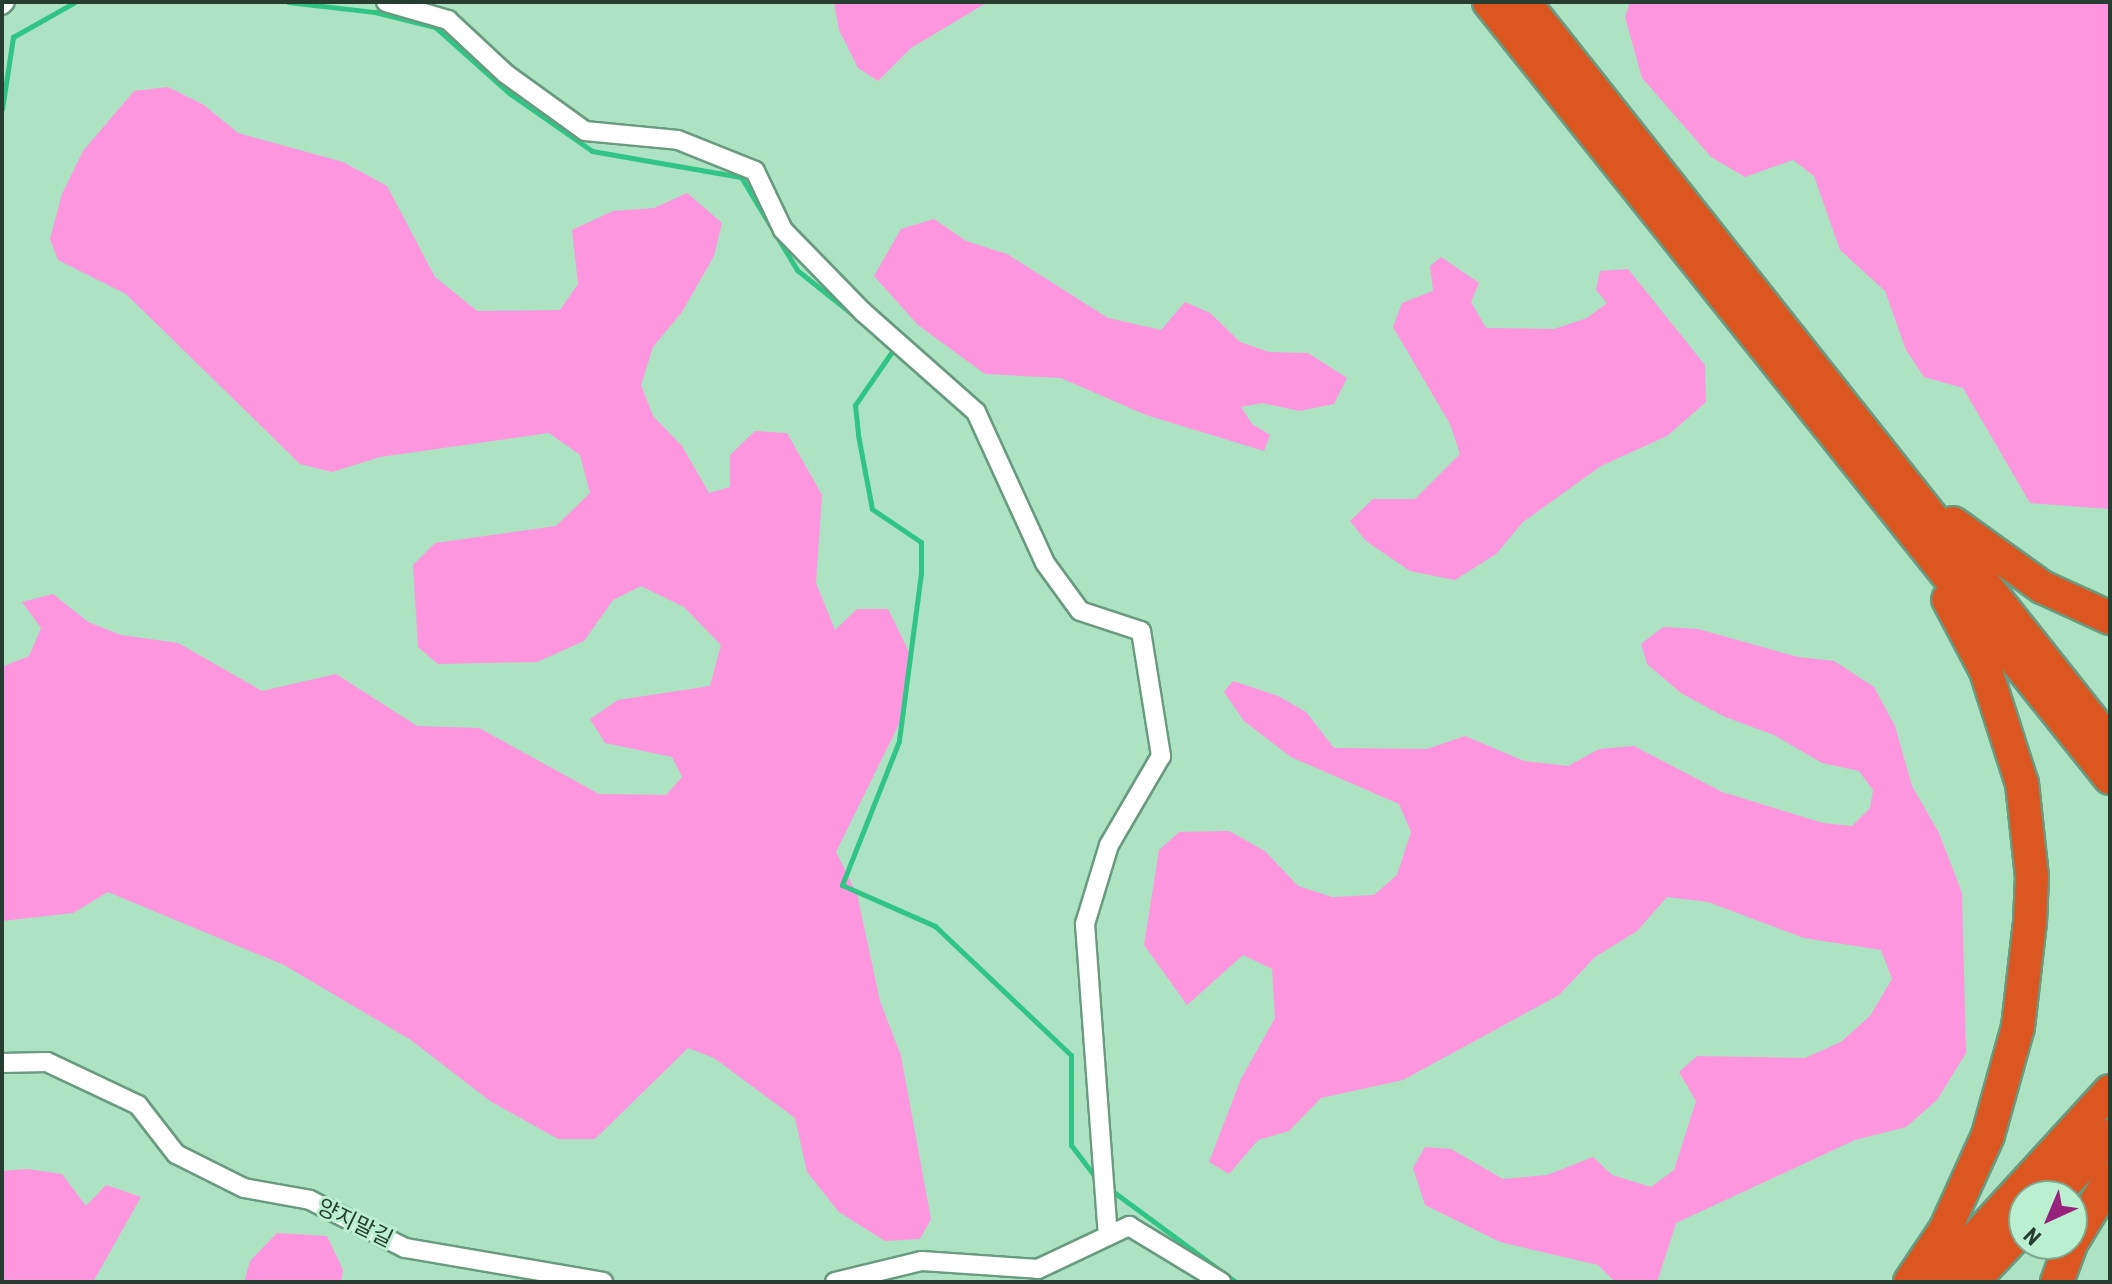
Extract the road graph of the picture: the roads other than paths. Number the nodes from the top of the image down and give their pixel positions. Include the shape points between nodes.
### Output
1 (386, 2) edge
2 (1489, 2) edge
3 (1524, 2) edge
4 (1837, 420) junction
5 (2110, 618) edge
6 (2110, 743) edge
7 (2110, 778) edge
8 (2, 1063) edge
9 (2110, 1091) edge
10 (2110, 1136) edge
11 (2110, 1179) edge
12 (2068, 1180) edge
13 (2088, 1216) edge
14 (1108, 1234) junction
15 (2008, 1244) edge
16 (2065, 1260) edge
17 (603, 1282) edge
18 (835, 1282) edge
19 (1221, 1282) edge
20 (1910, 1282) edge
21 (1935, 1282) edge
22 (1972, 1282) edge
23 (2057, 1282) edge

1 - 14 street via 448,20 506,74 585,131 678,140 755,171 783,230 863,312 976,412 1045,563 1080,611 1141,631 1161,756 1109,845 1085,924
2 - 4 highway
3 - 4 highway
4 - 5 highway via 1966,537 2042,587
4 - 6 highway
4 - 7 highway
4 - 20 highway via 1986,671 2022,784 2032,877 2025,979 2006,1078 1966,1187
8 - 17 street, 양지말길 via 47,1062 138,1105 176,1154 244,1188 310,1200 405,1248
9 - 21 highway
10 - 12 highway
11 - 13 highway
14 - 18 street via 1038,1269 922,1261
14 - 19 street via 1129,1226
15 - 22 highway
16 - 23 highway

